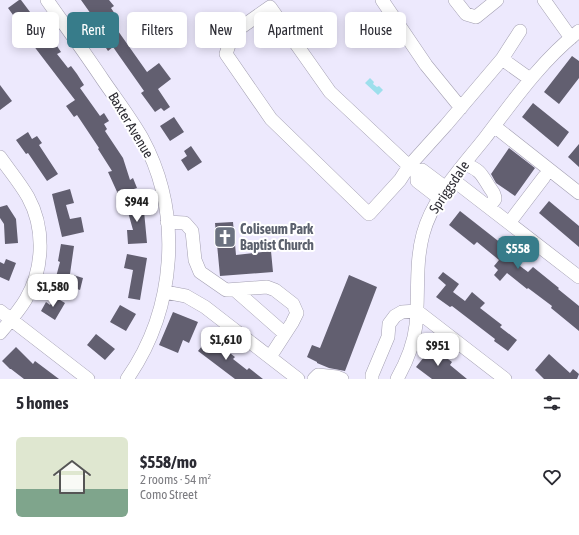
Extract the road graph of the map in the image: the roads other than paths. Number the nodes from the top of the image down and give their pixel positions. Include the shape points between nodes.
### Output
1 (48, 0) edge
2 (382, 0) edge
3 (455, 0) edge
4 (497, 0) edge
5 (544, 0) edge
6 (275, 4) edge
7 (520, 31) dead end
8 (576, 36) edge
9 (502, 59) junction
10 (530, 80) junction
11 (461, 108) junction
12 (494, 126) junction
13 (0, 156) edge
14 (464, 164) junction
15 (413, 169) junction
16 (544, 177) dead end
17 (578, 188) edge
18 (446, 189) junction
19 (488, 207) junction
20 (167, 222) junction
21 (509, 223) junction
22 (579, 277) edge
23 (234, 290) junction
24 (165, 292) junction
25 (0, 311) edge
26 (417, 311) junction
27 (11, 319) junction
28 (0, 333) edge
29 (285, 334) junction
30 (270, 357) junction
31 (88, 379) edge
32 (127, 379) edge
33 (298, 379) edge
34 (314, 379) edge
35 (342, 379) edge
36 (372, 379) edge
37 (397, 379) edge
38 (505, 379) edge

1 - 20 street, Baxter Avenue via 142,138 160,183
2 - 11 street via 426,65
3 - 4 street via 466,14 476,16
5 - 8 street
6 - 15 street via 330,92
6 - 15 street via 234,34 226,54 271,119 369,214
7 - 9 street
8 - 10 street, Spriggsdale via 544,62
9 - 10 street
9 - 11 street
10 - 12 street, Spriggsdale
11 - 15 street
12 - 14 street, Spriggsdale
12 - 17 street
13 - 27 street via 28,196 36,216 40,238 40,259 35,280 26,300
14 - 18 street, Spriggsdale
14 - 19 street via 480,172 495,195 495,199
15 - 18 street via 422,170
16 - 21 street
18 - 19 street
18 - 26 street, Spriggsdale via 428,219 420,251 417,267
19 - 21 street
20 - 23 street via 185,223 192,230 194,260 200,272 226,290
20 - 24 street, Baxter Avenue via 169,255
21 - 22 street
23 - 29 street
23 - 29 street via 267,287 276,290 293,304 296,313
24 - 30 street via 186,296 206,307
24 - 32 street, Baxter Avenue via 156,324
25 - 27 street
26 - 36 street via 402,312 389,324 388,337
26 - 37 street, Spriggsdale via 408,357
26 - 38 street
27 - 28 street
27 - 31 street
29 - 30 street
30 - 33 street
34 - 35 street via 318,375

